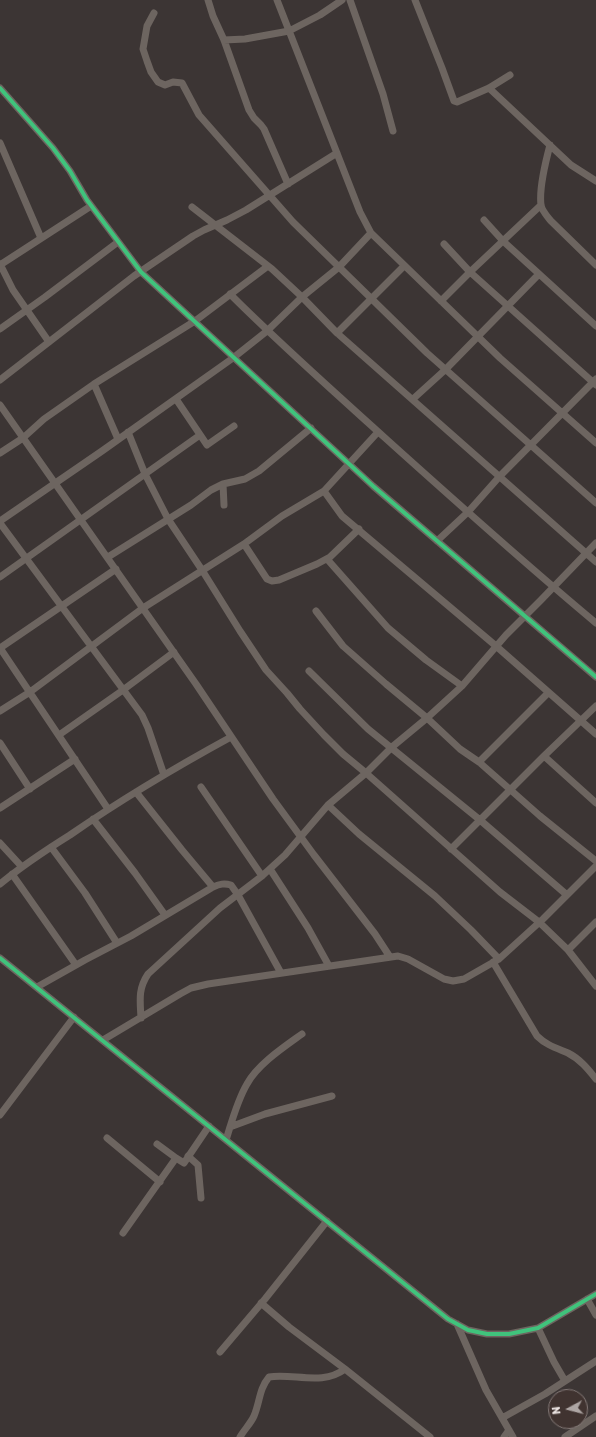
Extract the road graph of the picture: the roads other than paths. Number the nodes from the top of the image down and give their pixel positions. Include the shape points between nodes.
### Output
1 (208, 0) edge
2 (277, 0) edge
3 (342, 0) edge
4 (350, 0) edge
5 (415, 0) edge
6 (154, 13) dead end
7 (289, 31) junction
8 (224, 40) junction
9 (510, 75) dead end
10 (0, 88) edge
11 (490, 88) junction
12 (394, 131) dead end
13 (0, 143) edge
14 (550, 146) junction
15 (337, 153) junction
16 (596, 181) edge
17 (288, 184) junction
18 (269, 196) junction
19 (541, 205) junction
20 (91, 206) junction
21 (192, 207) dead end
22 (484, 220) dead end
23 (214, 225) junction
24 (371, 233) junction
25 (41, 238) junction
26 (503, 241) junction
27 (118, 242) junction
28 (444, 244) dead end
29 (0, 265) edge
30 (596, 265) edge
31 (268, 266) junction
32 (404, 266) junction
33 (339, 267) junction
34 (141, 272) junction
35 (470, 272) junction
36 (539, 274) junction
37 (230, 294) junction
38 (302, 297) junction
39 (372, 298) junction
40 (441, 301) junction
41 (508, 306) junction
42 (26, 311) junction
43 (195, 321) junction
44 (596, 326) edge
45 (0, 329) edge
46 (267, 331) junction
47 (337, 333) junction
48 (478, 336) junction
49 (49, 342) junction
50 (233, 358) junction
51 (446, 369) junction
52 (0, 380) edge
53 (595, 382) edge
54 (94, 384) junction
55 (176, 399) junction
56 (413, 399) junction
57 (0, 405) edge
58 (563, 414) junction
59 (234, 426) dead end
60 (311, 428) junction
61 (128, 432) junction
62 (378, 432) junction
63 (200, 436) junction
64 (23, 438) junction
65 (118, 439) junction
66 (596, 443) edge
67 (531, 446) junction
68 (0, 453) edge
69 (349, 464) junction
70 (145, 474) junction
71 (500, 476) junction
72 (54, 483) junction
73 (223, 484) junction
74 (324, 491) junction
75 (596, 503) edge
76 (224, 505) dead end
77 (468, 512) junction
78 (168, 519) junction
79 (81, 520) junction
80 (0, 522) edge
81 (359, 529) junction
82 (437, 541) junction
83 (596, 543) edge
84 (244, 544) junction
85 (586, 553) junction
86 (26, 558) junction
87 (108, 558) junction
88 (326, 559) junction
89 (596, 562) edge
90 (116, 569) junction
91 (202, 570) junction
92 (0, 577) edge
93 (554, 587) junction
94 (62, 606) junction
95 (143, 608) junction
96 (316, 611) dead end
97 (525, 616) junction
98 (596, 623) edge
99 (91, 646) junction
100 (496, 646) junction
101 (0, 648) edge
102 (174, 652) junction
103 (309, 671) dead end
104 (596, 678) edge
105 (462, 686) junction
106 (123, 690) junction
107 (30, 692) junction
108 (548, 693) junction
109 (596, 706) edge
110 (0, 711) edge
111 (427, 718) junction
112 (580, 721) junction
113 (596, 734) edge
114 (59, 735) junction
115 (231, 737) junction
116 (0, 743) edge
117 (392, 747) junction
118 (544, 756) junction
119 (76, 759) junction
120 (479, 762) junction
121 (366, 773) junction
122 (164, 775) junction
123 (201, 787) dead end
124 (30, 789) junction
125 (510, 790) junction
126 (136, 792) junction
127 (596, 803) edge
128 (328, 806) junction
129 (0, 808) edge
130 (108, 809) junction
131 (93, 819) junction
132 (480, 820) junction
133 (301, 837) junction
134 (0, 843) edge
135 (50, 847) junction
136 (451, 849) junction
137 (596, 860) edge
138 (596, 866) edge
139 (22, 867) junction
140 (270, 869) junction
141 (12, 874) junction
142 (262, 876) junction
143 (0, 884) edge
144 (213, 887) junction
145 (238, 895) junction
146 (567, 895) junction
147 (165, 915) junction
148 (539, 922) junction
149 (596, 922) edge
150 (117, 943) junction
151 (568, 950) junction
152 (390, 957) junction
153 (0, 958) edge
154 (496, 960) junction
155 (76, 965) junction
156 (329, 966) junction
157 (281, 973) junction
158 (596, 986) edge
159 (37, 987) junction
160 (74, 1017) junction
161 (141, 1018) junction
162 (302, 1034) dead end
163 (103, 1040) junction
164 (596, 1079) edge
165 (332, 1096) dead end
166 (0, 1116) edge
167 (209, 1126) junction
168 (230, 1126) junction
169 (107, 1138) dead end
170 (226, 1140) junction
171 (157, 1144) dead end
172 (188, 1156) junction
173 (176, 1158) junction
174 (160, 1182) junction
175 (201, 1198) dead end
176 (327, 1221) junction
177 (123, 1233) dead end
178 (596, 1294) edge
179 (587, 1299) junction
180 (261, 1304) junction
181 (596, 1315) edge
182 (457, 1324) junction
183 (538, 1328) junction
184 (220, 1352) dead end
185 (596, 1361) edge
186 (345, 1369) junction
187 (565, 1381) junction
188 (596, 1416) edge
189 (502, 1418) junction
190 (511, 1434) edge
191 (240, 1437) edge
192 (430, 1437) edge
193 (504, 1437) edge
194 (565, 1437) edge

1 - 8 street
2 - 7 street
3 - 7 street
4 - 12 street
5 - 11 street via 454,101
6 - 18 street via 147,26 143,49 151,72 158,82 165,85 173,82 182,84 199,115
7 - 8 street
7 - 15 street
8 - 17 street via 249,110 264,129
9 - 11 street
10 - 20 street via 53,148
11 - 14 street
13 - 25 street
14 - 16 street
14 - 19 street via 544,170
15 - 17 street
15 - 24 street
17 - 18 street
18 - 23 street via 228,220
18 - 33 street
19 - 26 street
19 - 30 street via 551,221
20 - 25 street
20 - 27 street
21 - 23 street
22 - 26 street
23 - 31 street
23 - 34 street via 193,236
24 - 32 street
24 - 33 street
25 - 29 street
26 - 35 street
26 - 36 street
27 - 34 street
27 - 42 street
28 - 35 street
29 - 42 street
31 - 37 street
31 - 38 street
32 - 39 street
32 - 40 street
33 - 38 street
33 - 39 street
34 - 43 street
34 - 49 street
35 - 40 street
35 - 41 street
36 - 41 street
36 - 44 street
37 - 43 street
37 - 46 street
38 - 46 street
38 - 47 street
39 - 47 street
39 - 51 street
40 - 48 street
41 - 48 street
41 - 53 street
42 - 45 street
42 - 49 street
43 - 50 street
43 - 54 street
46 - 50 street
46 - 62 street
47 - 56 street
48 - 51 street
48 - 58 street
49 - 52 street
50 - 55 street
50 - 60 street
51 - 56 street
51 - 67 street
53 - 58 street
54 - 64 street via 44,419
54 - 65 street
55 - 61 street
55 - 63 street
56 - 71 street
57 - 64 street
58 - 66 street
58 - 67 street
59 - 63 street via 207,445
60 - 69 street
60 - 73 street via 259,471 245,479
61 - 65 street
61 - 70 street
62 - 69 street
62 - 77 street
63 - 70 street
64 - 68 street
64 - 72 street
65 - 72 street
67 - 71 street
67 - 75 street
69 - 74 street
69 - 82 street
70 - 78 street
70 - 79 street
71 - 77 street
71 - 85 street
72 - 79 street
72 - 80 street
73 - 76 street
73 - 78 street
74 - 81 street via 342,516
74 - 84 street via 282,516
77 - 82 street
77 - 93 street
78 - 87 street
78 - 91 street
79 - 86 street
79 - 87 street
80 - 86 street
81 - 88 street
81 - 100 street
82 - 97 street
83 - 85 street
84 - 88 street via 267,579 272,581
84 - 91 street
85 - 89 street
85 - 93 street
86 - 92 street
86 - 94 street
87 - 90 street
88 - 105 street via 388,628
90 - 94 street
90 - 95 street
91 - 95 street
91 - 121 street via 266,670 324,735
93 - 97 street
93 - 98 street
94 - 99 street
94 - 101 street
95 - 99 street
95 - 102 street
96 - 111 street via 343,646
97 - 100 street
97 - 104 street
99 - 106 street
99 - 107 street
100 - 105 street
100 - 108 street
101 - 107 street
102 - 106 street
102 - 115 street
103 - 117 street via 368,729
105 - 111 street
106 - 114 street
106 - 122 street via 142,715
107 - 110 street
107 - 114 street
108 - 112 street
108 - 120 street
109 - 112 street
111 - 117 street
111 - 120 street
112 - 113 street
112 - 118 street
114 - 119 street
115 - 122 street
115 - 133 street
116 - 124 street
117 - 121 street
117 - 132 street
118 - 125 street
118 - 127 street
119 - 124 street
119 - 130 street
120 - 125 street
121 - 128 street
121 - 136 street
122 - 126 street
123 - 142 street
124 - 129 street
125 - 132 street
125 - 137 street
126 - 130 street
126 - 144 street
128 - 133 street
128 - 154 street via 435,896 471,930
130 - 131 street
131 - 135 street
131 - 147 street
132 - 136 street
132 - 146 street
133 - 140 street
133 - 152 street
134 - 139 street
135 - 139 street
135 - 150 street via 85,893
136 - 148 street
138 - 146 street
139 - 141 street
140 - 142 street
140 - 156 street
141 - 143 street
141 - 155 street
142 - 145 street
144 - 145 street via 226,883 232,885
144 - 147 street
145 - 157 street
145 - 161 street via 220,908 148,974 142,983
146 - 148 street
147 - 150 street
148 - 151 street
148 - 154 street
149 - 151 street
150 - 155 street
151 - 158 street
152 - 154 street via 408,959 444,979 453,981 464,979
152 - 156 street
153 - 159 street
154 - 164 street via 537,1036 543,1042 579,1060
155 - 159 street
156 - 157 street
157 - 161 street via 191,988
159 - 160 street
160 - 163 street
160 - 166 street
161 - 163 street
162 - 168 street via 266,1061 247,1083
163 - 167 street
165 - 168 street
167 - 170 street
167 - 172 street
168 - 170 street
169 - 174 street
170 - 176 street
171 - 173 street
172 - 173 street via 184,1163
172 - 175 street via 198,1164
173 - 174 street
174 - 177 street
176 - 180 street
176 - 182 street
178 - 179 street
179 - 181 street
179 - 183 street
180 - 184 street
180 - 186 street
182 - 183 street via 468,1330 487,1334 509,1334
182 - 189 street via 486,1390
183 - 187 street
185 - 187 street
186 - 191 street via 322,1378 269,1377 261,1390 253,1418
186 - 192 street
187 - 189 street
188 - 194 street
189 - 190 street
190 - 193 street

